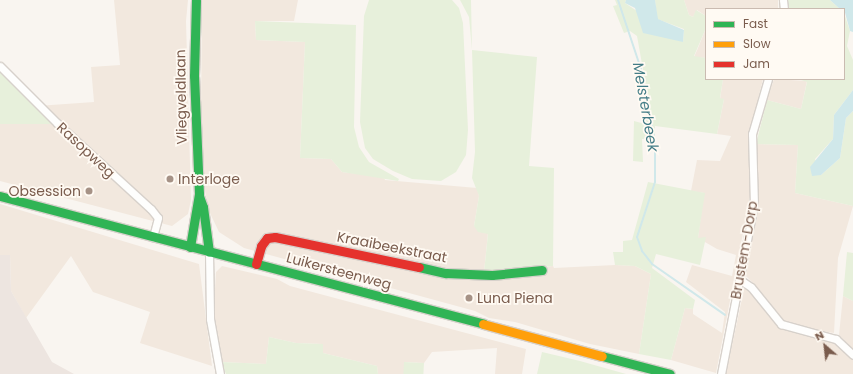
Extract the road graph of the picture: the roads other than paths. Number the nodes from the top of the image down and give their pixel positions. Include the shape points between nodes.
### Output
1 (196, 0) edge
2 (0, 66) edge
3 (768, 80) edge
4 (199, 194) junction
5 (0, 196) edge
6 (154, 237) junction
7 (190, 247) junction
8 (209, 252) junction
9 (256, 264) junction
10 (542, 270) dead end
11 (739, 279) junction
12 (853, 355) edge
13 (220, 374) edge
14 (670, 374) edge
15 (721, 374) edge

1 - 4 main road, Vliegveldlaan via 194,76
2 - 6 street, Rasopweg via 57,123 152,210 158,218
3 - 11 street, Brustem-Dorp via 752,134 754,205
4 - 7 main road, Vliegveldlaan
4 - 8 main road, Vliegveldlaan
5 - 6 main road, Luikersteenweg
6 - 7 main road, Luikersteenweg
7 - 8 main road, Luikersteenweg
8 - 9 main road, Luikersteenweg
8 - 13 street via 210,319
9 - 10 main road, Kraaibeekstraat via 266,238 275,237 446,273 492,275
9 - 14 main road, Luikersteenweg
11 - 12 street via 751,287 781,324 836,339
11 - 15 street, Brustem-Dorp

